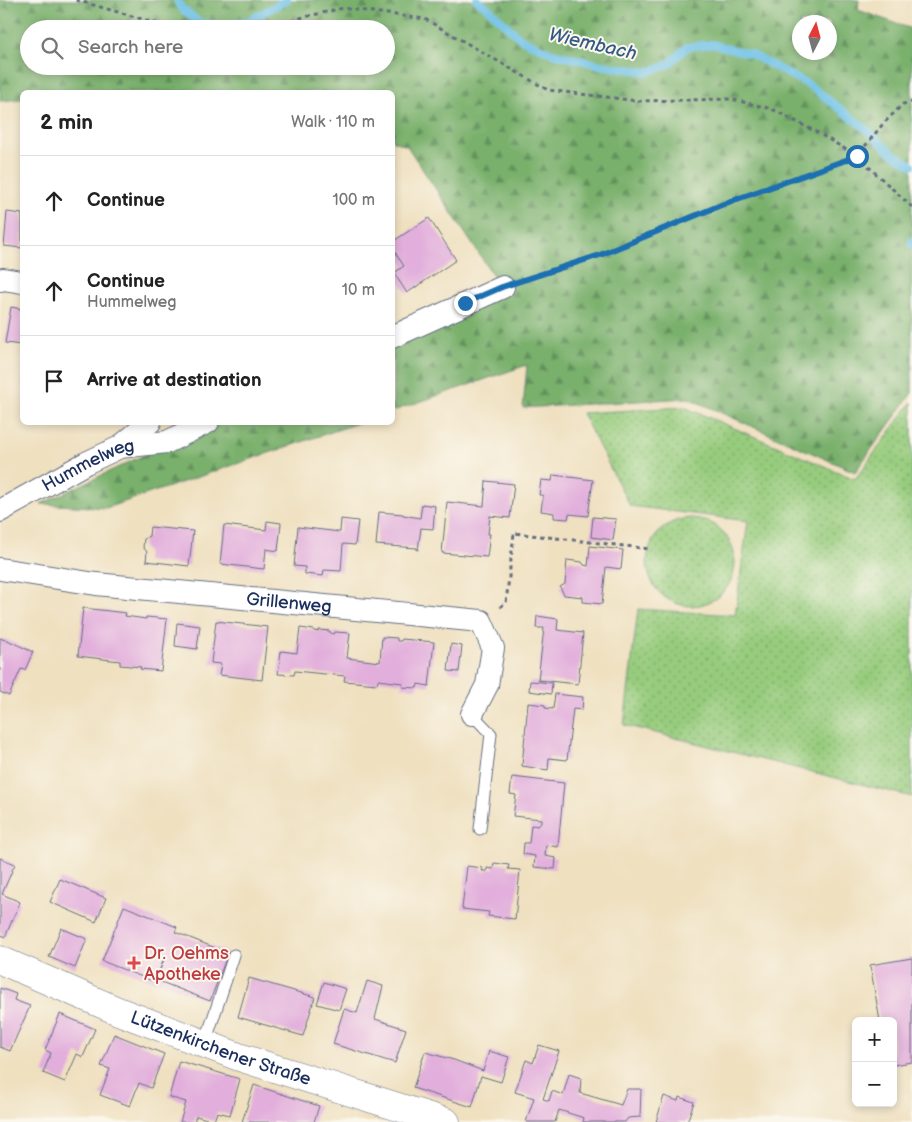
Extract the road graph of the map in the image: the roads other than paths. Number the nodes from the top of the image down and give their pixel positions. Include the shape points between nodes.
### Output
1 (0, 280) edge
2 (20, 282) edge
3 (502, 287) road end
4 (395, 336) edge
5 (146, 425) edge
6 (202, 425) edge
7 (120, 447) junction
8 (0, 510) edge
9 (0, 568) edge
10 (472, 714) joint
11 (480, 829) dead end
12 (234, 955) dead end
13 (0, 960) edge
14 (205, 1044) junction
15 (446, 1122) edge

1 - 2 street
3 - 4 street
5 - 7 street
6 - 7 street, Hummelweg via 167,442
7 - 8 street, Hummelweg
9 - 10 street, Grillenweg via 96,584 481,621 493,648 487,685
10 - 11 lane via 491,734
12 - 14 lane
13 - 14 main road, Lützenkirchener Straße
14 - 15 main road, Lützenkirchener Straße

